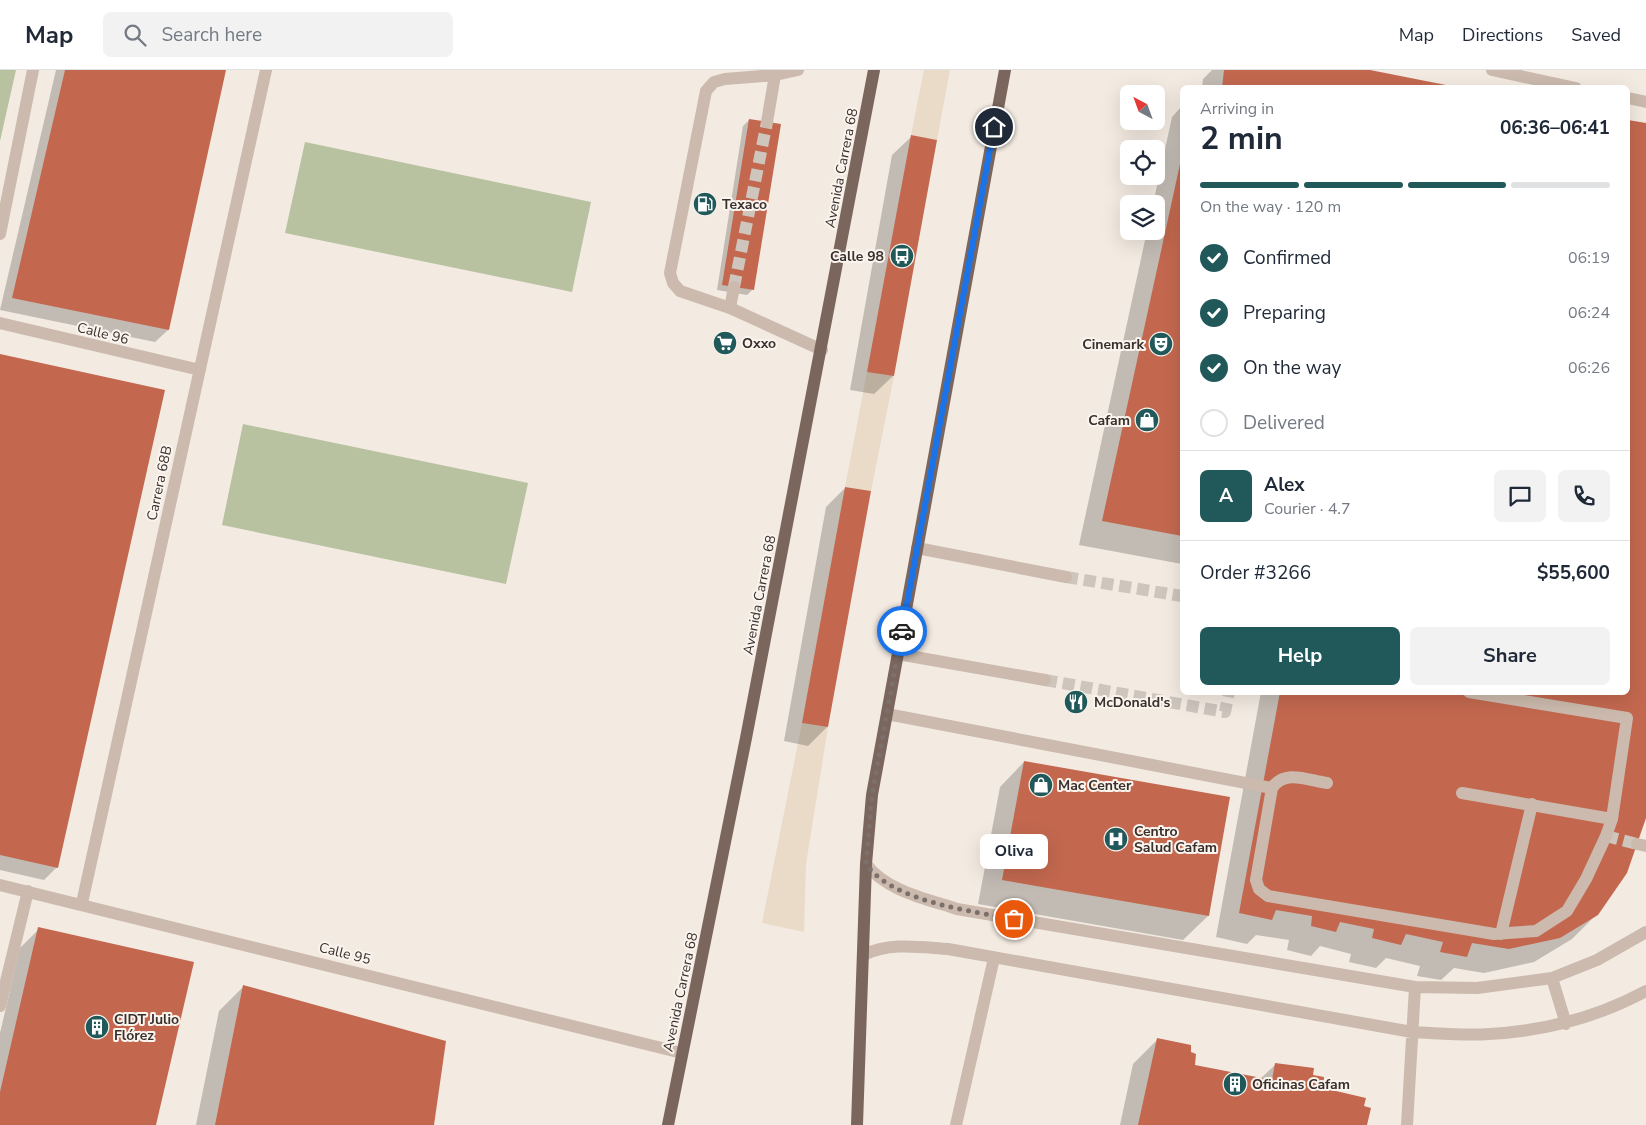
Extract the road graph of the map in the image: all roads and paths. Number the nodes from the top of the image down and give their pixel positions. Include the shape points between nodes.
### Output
1 (34, 70) edge
2 (266, 70) edge
3 (798, 70) edge
4 (874, 70) edge
5 (1005, 70) edge
6 (1492, 70) edge
7 (775, 75) junction
8 (1562, 85) edge
9 (1630, 98) edge
10 (1646, 102) edge
11 (767, 122) tunnel mouth
12 (0, 234) edge
13 (734, 287) tunnel mouth
14 (730, 308) junction
15 (0, 323) edge
16 (822, 350) junction
17 (200, 370) junction
18 (917, 548) junction
19 (1066, 577) tunnel mouth
20 (898, 654) junction
21 (1045, 680) tunnel mouth
22 (1487, 695) edge
23 (887, 714) junction
24 (1327, 783) dead end
25 (1272, 788) junction
26 (1462, 793) dead end
27 (1532, 804) junction
28 (1612, 820) junction
29 (866, 864) junction
30 (0, 884) edge
31 (28, 891) junction
32 (82, 903) junction
33 (1646, 932) edge
34 (1501, 934) junction
35 (863, 955) junction
36 (994, 958) junction
37 (1552, 978) junction
38 (1415, 988) junction
39 (1646, 991) edge
40 (0, 1006) edge
41 (1566, 1024) junction
42 (1412, 1032) junction
43 (682, 1053) junction
44 (668, 1125) edge
45 (857, 1125) edge
46 (956, 1125) edge
47 (1408, 1125) edge

1 - 12 street
2 - 17 street, Carrera 68B
3 - 7 street
4 - 16 main road, Avenida Carrera 68
5 - 18 main road
6 - 8 street
7 - 11 street
7 - 14 street via 725,79 714,82 706,91 670,274 680,291
9 - 10 street
13 - 14 street
14 - 16 street
15 - 17 street, Calle 96
16 - 43 main road, Avenida Carrera 68
17 - 32 street, Carrera 68B
18 - 19 street
18 - 20 main road
20 - 21 street
20 - 23 main road
22 - 28 street via 1627,718
23 - 25 street
23 - 29 main road via 872,795
24 - 25 street via 1287,776 1278,779
25 - 34 street via 1256,880 1259,889 1268,896
26 - 27 street
27 - 28 street
27 - 34 street
28 - 34 street via 1586,879 1567,912 1536,931
29 - 35 main road
29 - 38 street via 880,878 901,890 957,909
30 - 31 street, Calle 95
31 - 32 street, Calle 95
31 - 40 street
32 - 43 street, Calle 95
33 - 37 street via 1598,960
35 - 36 street via 885,946 899,945
35 - 45 main road
36 - 42 street
36 - 46 street
37 - 38 street via 1477,988
37 - 41 street
38 - 42 street
39 - 41 street
41 - 42 street via 1488,1034
42 - 47 street
43 - 44 main road, Avenida Carrera 68

